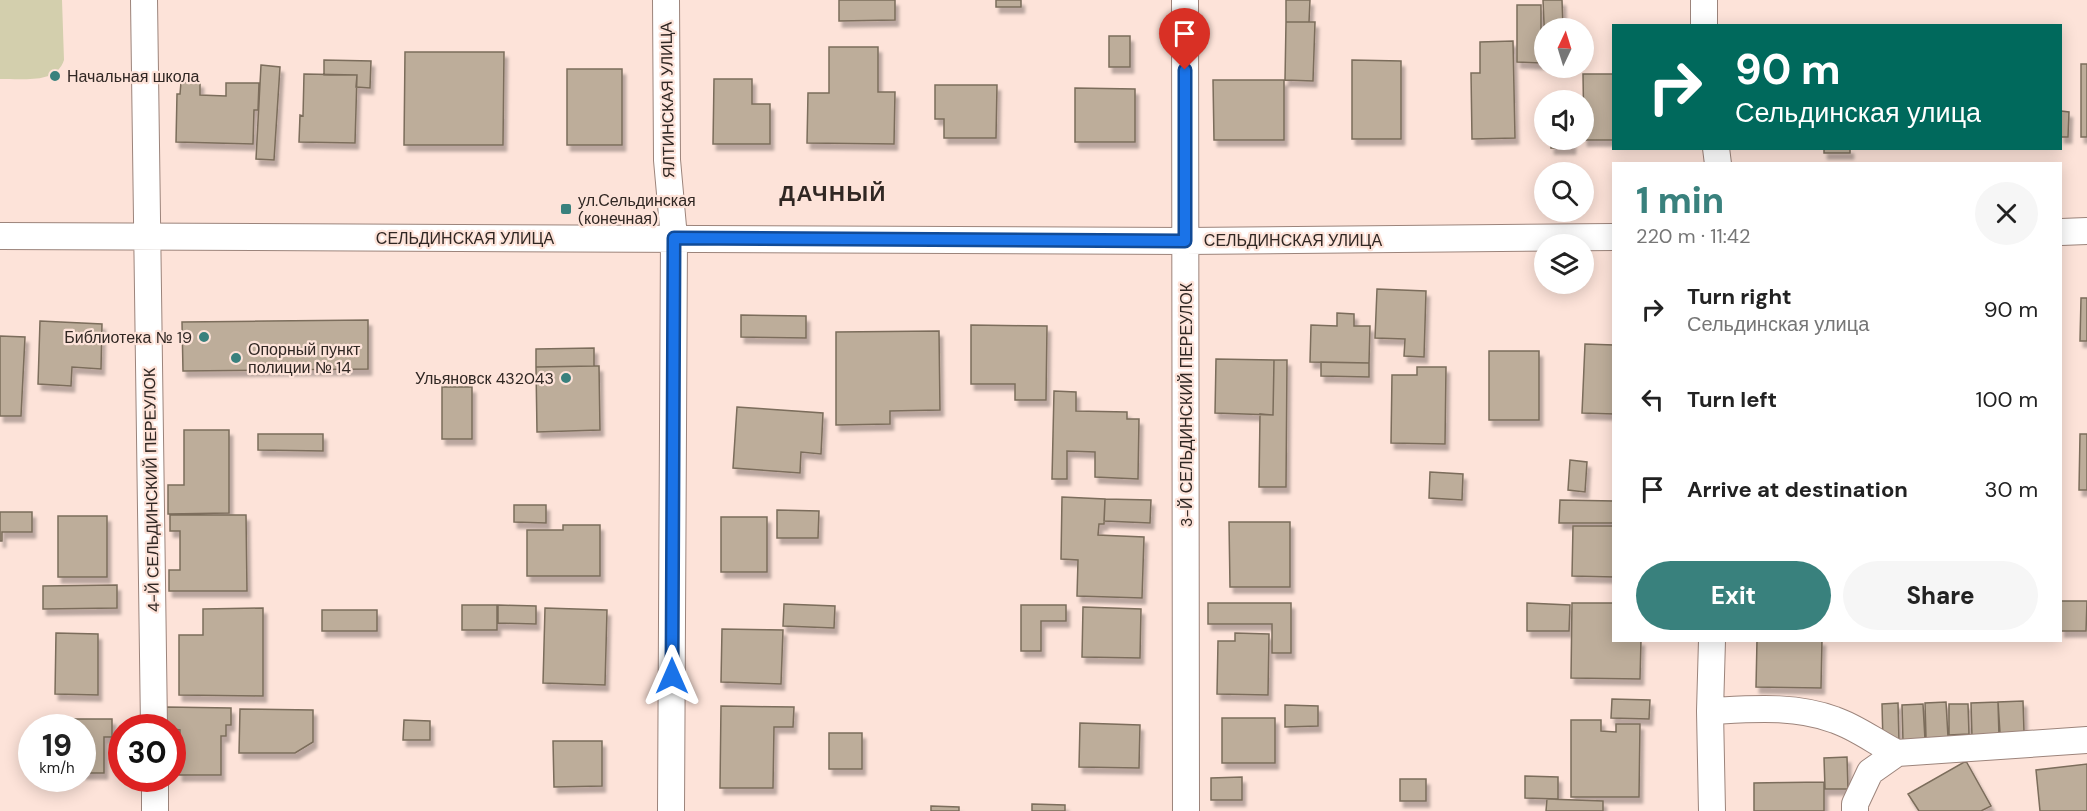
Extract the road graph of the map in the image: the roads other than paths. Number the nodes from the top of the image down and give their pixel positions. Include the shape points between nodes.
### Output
1 (144, 0) edge
2 (666, 0) edge
3 (1185, 0) edge
4 (1704, 0) edge
5 (1704, 24) edge
6 (2087, 231) edge
7 (2062, 232) edge
8 (0, 237) edge
9 (148, 237) junction
10 (1612, 237) edge
11 (674, 238) junction
12 (1185, 241) junction
13 (1712, 642) edge
14 (1710, 711) junction
15 (154, 714) edge
16 (2087, 740) edge
17 (1897, 753) junction
18 (155, 792) edge
19 (156, 811) edge
20 (671, 811) edge
21 (1186, 811) edge
22 (1712, 811) edge
23 (1855, 811) edge

1 - 9 street, 4-Й СЕЛЬДИНСКИЙ ПЕРЕУЛОК
2 - 11 street, ЯЛТИНСКАЯ УЛИЦА via 667,160
3 - 12 street, 3-Й СЕЛЬДИНСКИЙ ПЕРЕУЛОК
4 - 5 street
6 - 7 street
8 - 9 street, СЕЛЬДИНСКАЯ УЛИЦА
9 - 11 street, СЕЛЬДИНСКАЯ УЛИЦА
9 - 15 street, 4-Й СЕЛЬДИНСКИЙ ПЕРЕУЛОК
10 - 12 street, СЕЛЬДИНСКАЯ УЛИЦА
11 - 12 street, СЕЛЬДИНСКАЯ УЛИЦА
11 - 20 street, ЯЛТИНСКАЯ УЛИЦА
12 - 21 street, 3-Й СЕЛЬДИНСКИЙ ПЕРЕУЛОК
13 - 14 street
14 - 17 street via 1769,708 1802,712 1836,720
14 - 22 street
16 - 17 street
17 - 23 street via 1870,772
18 - 19 street

